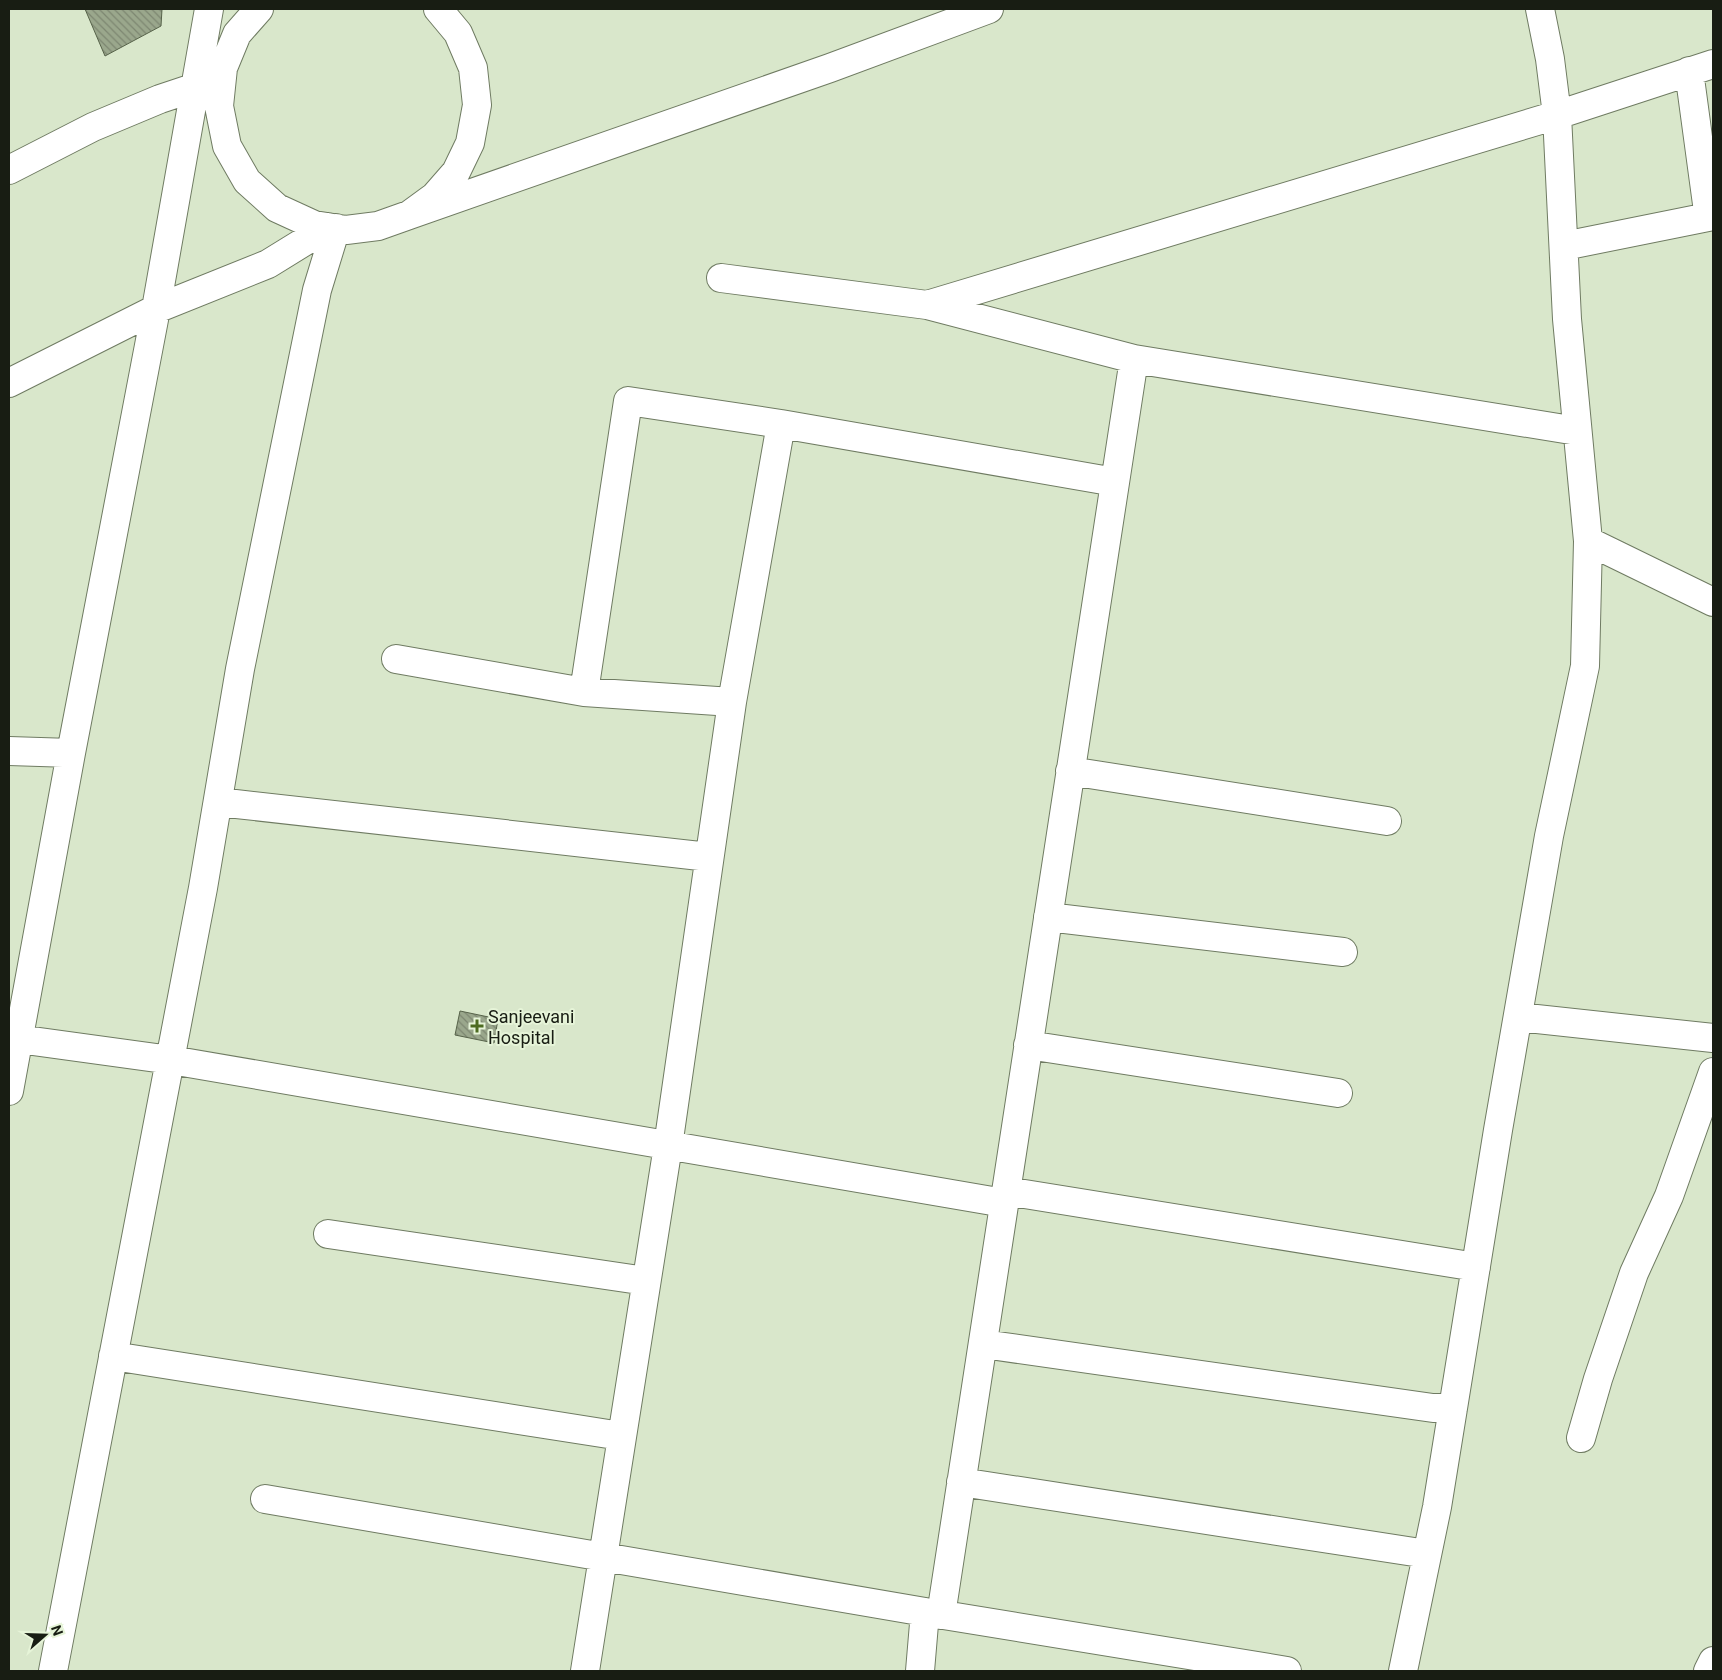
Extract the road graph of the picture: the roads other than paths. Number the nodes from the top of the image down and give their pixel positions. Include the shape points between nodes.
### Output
1 (209, 9) edge
2 (259, 9) edge
3 (438, 9) edge
4 (989, 9) edge
5 (1540, 9) edge
6 (1701, 68) edge
7 (222, 79) junction
8 (196, 87) junction
9 (1556, 115) junction
10 (9, 170) edge
11 (1713, 210) edge
12 (408, 215) junction
13 (1713, 216) edge
14 (332, 228) junction
15 (1564, 246) junction
16 (721, 278) dead end
17 (928, 305) junction
18 (156, 309) junction
19 (1134, 359) junction
20 (9, 383) edge
21 (781, 424) junction
22 (1577, 430) junction
23 (1115, 482) junction
24 (1588, 540) junction
25 (1713, 602) edge
26 (396, 659) dead end
27 (584, 692) junction
28 (732, 702) junction
29 (9, 752) edge
30 (70, 753) junction
31 (1070, 771) junction
32 (218, 802) junction
33 (1387, 821) dead end
34 (708, 857) junction
35 (1048, 917) junction
36 (1343, 952) dead end
37 (1518, 1017) junction
38 (18, 1038) junction
39 (1713, 1038) edge
40 (1028, 1045) junction
41 (170, 1060) junction
42 (1713, 1072) edge
43 (9, 1091) edge
44 (1338, 1093) dead end
45 (668, 1146) junction
46 (1005, 1197) junction
47 (328, 1234) dead end
48 (1476, 1267) junction
49 (646, 1281) junction
50 (982, 1344) junction
51 (113, 1356) junction
52 (1453, 1408) junction
53 (621, 1436) junction
54 (1582, 1438) dead end
55 (961, 1482) junction
56 (265, 1500) dead end
57 (1427, 1554) junction
58 (604, 1557) junction
59 (933, 1613) junction
60 (53, 1671) edge
61 (585, 1671) edge
62 (920, 1671) edge
63 (1287, 1671) edge
64 (1404, 1671) edge

1 - 8 street
2 - 7 street via 237,34 223,68
3 - 12 street via 458,33 473,68 477,106 470,143 456,172 434,196
4 - 12 street
5 - 9 street
6 - 9 street
6 - 11 street via 1707,204
7 - 8 street
7 - 14 street via 219,106 227,146 247,181 277,208 314,225
8 - 10 street via 93,127
8 - 18 street
9 - 15 street
9 - 17 street
12 - 14 street via 378,226 346,230
13 - 15 street
14 - 18 street via 268,264
14 - 32 street via 240,669
15 - 22 street
16 - 17 street
17 - 19 street
18 - 20 street
18 - 30 street
19 - 22 street
19 - 23 street
21 - 23 street
21 - 27 street via 628,402
21 - 28 street
22 - 24 street
23 - 31 street
24 - 25 street
24 - 37 street via 1585,666 1549,836
26 - 27 street
27 - 28 street
28 - 34 street
29 - 30 street
30 - 38 street
31 - 33 street
31 - 35 street
32 - 34 street
32 - 41 street
34 - 45 street
35 - 36 street
35 - 40 street
37 - 39 street
37 - 48 street
38 - 41 street
38 - 43 street
40 - 44 street
40 - 46 street
41 - 45 street
41 - 51 street
42 - 54 street via 1669,1196 1634,1273
45 - 46 street
45 - 49 street
46 - 48 street
46 - 50 street
47 - 49 street
48 - 52 street
49 - 53 street
50 - 52 street via 1432,1408
50 - 55 street
51 - 53 street
51 - 60 street
52 - 57 street
53 - 58 street
55 - 57 street
55 - 59 street
56 - 58 street
57 - 64 street
58 - 59 street
58 - 61 street
59 - 62 street
59 - 63 street

